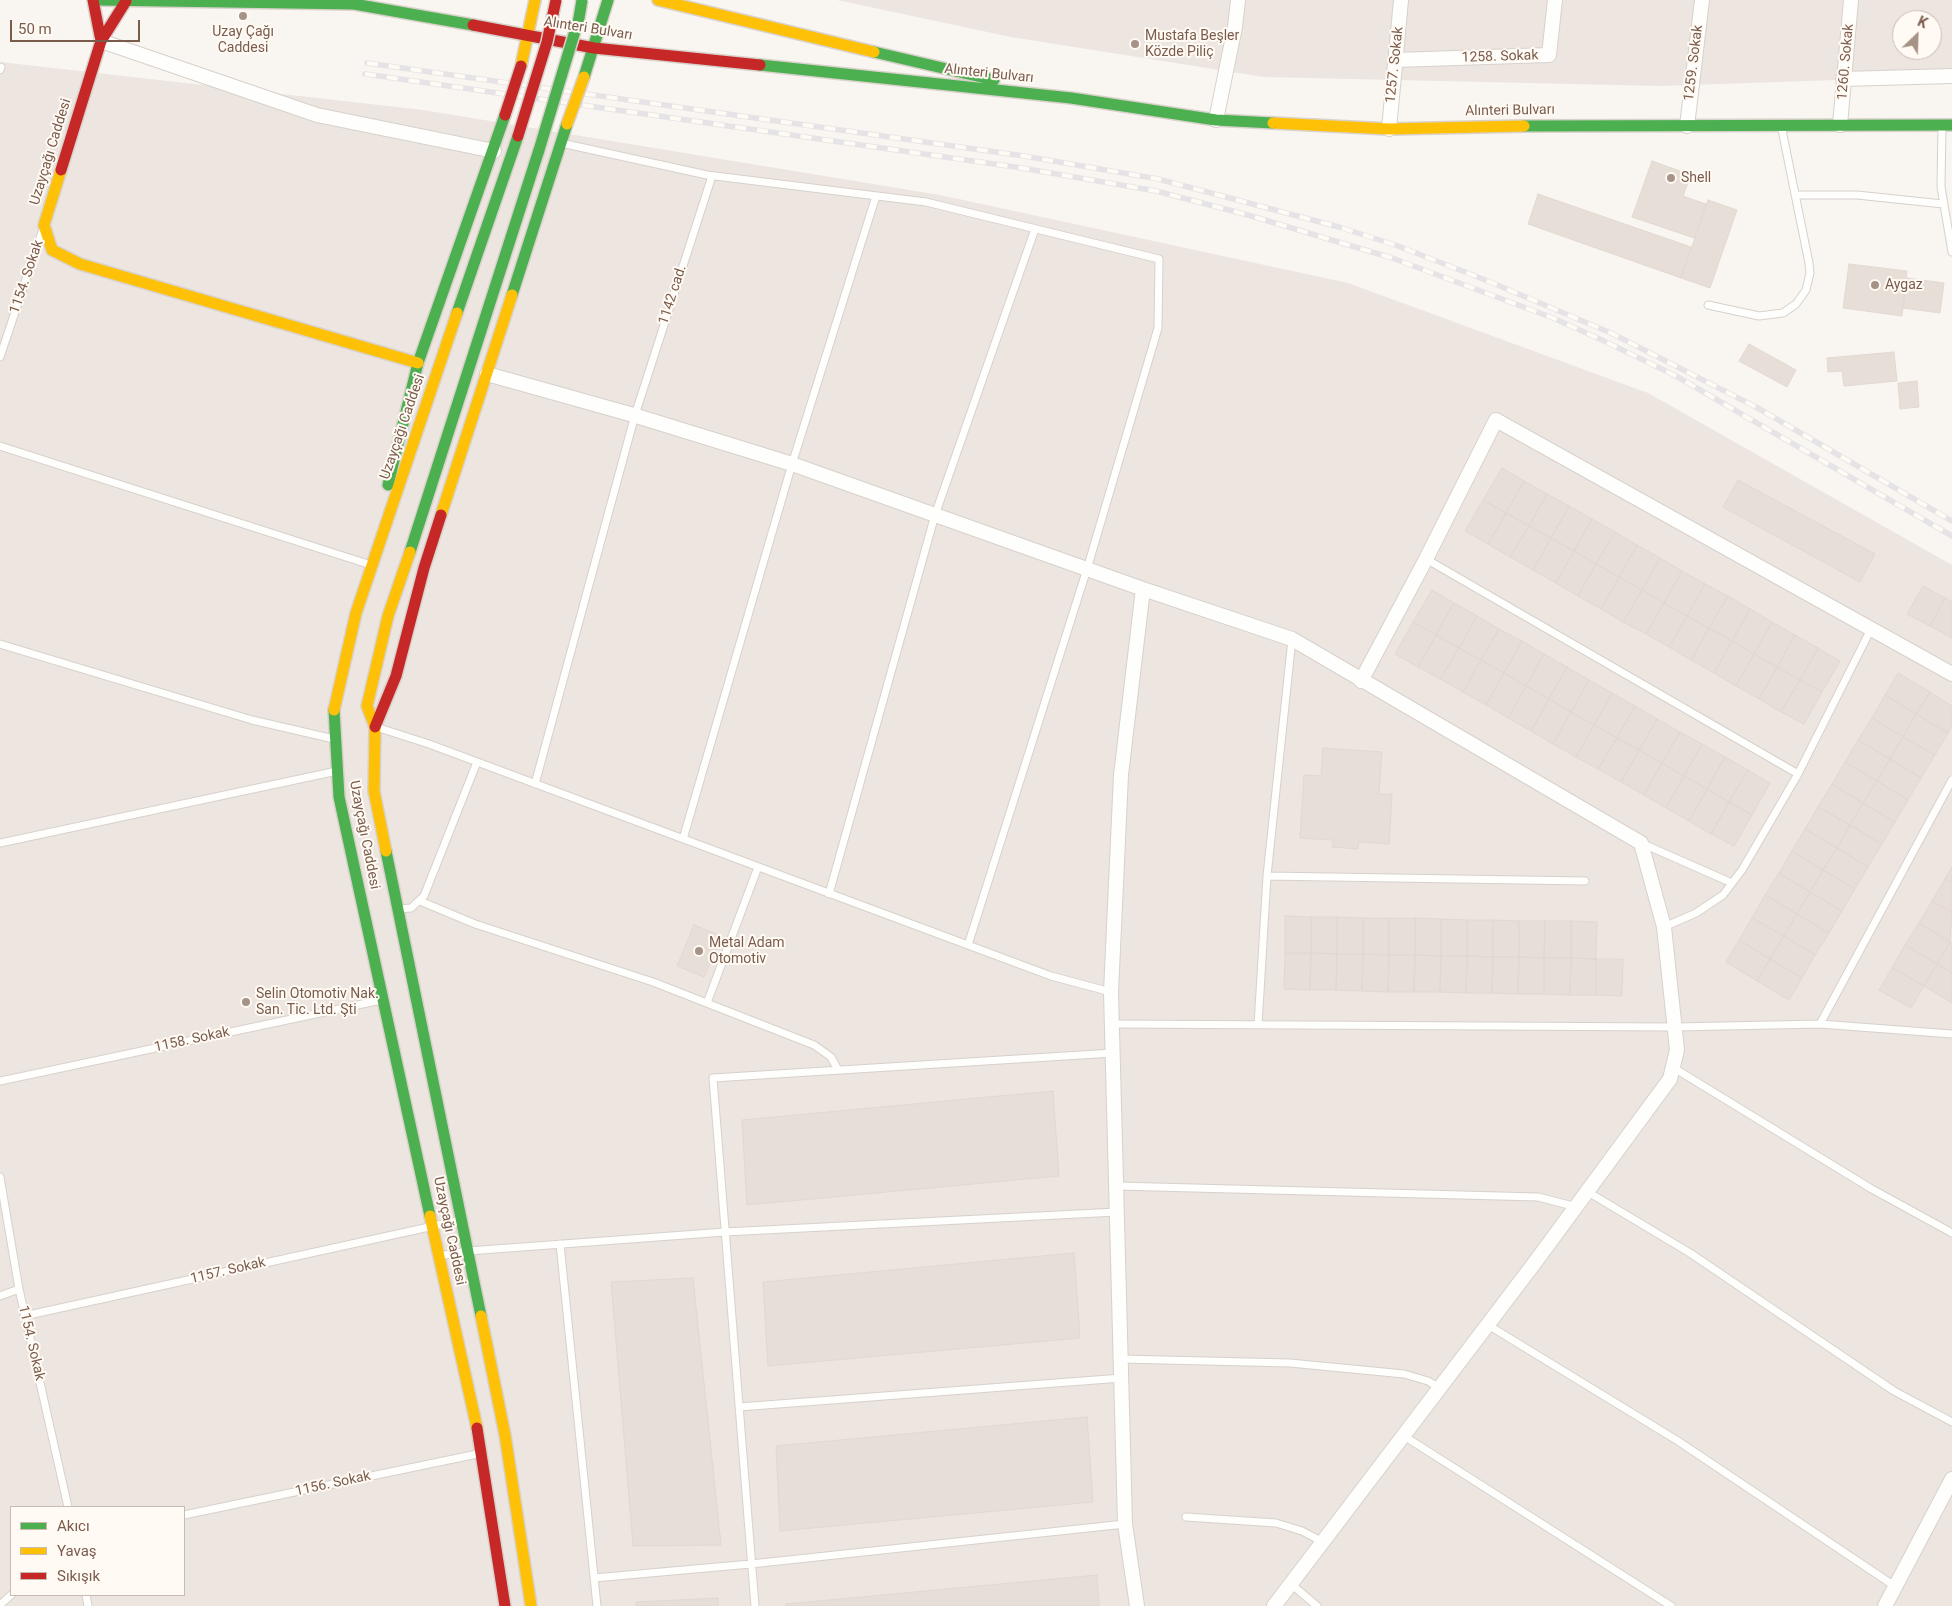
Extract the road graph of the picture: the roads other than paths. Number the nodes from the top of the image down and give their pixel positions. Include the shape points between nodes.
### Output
1 (93, 0) edge
2 (100, 0) edge
3 (535, 0) edge
4 (556, 0) edge
5 (582, 0) edge
6 (608, 0) edge
7 (658, 0) edge
8 (1238, 0) edge
9 (1401, 0) edge
10 (1555, 0) edge
11 (1702, 0) edge
12 (1852, 0) edge
13 (126, 1) edge
14 (528, 34) junction
15 (101, 41) junction
16 (594, 48) junction
17 (1395, 60) junction
18 (1952, 76) edge
19 (1844, 78) junction
20 (1071, 98) junction
21 (1216, 120) junction
22 (1781, 125) junction
23 (1840, 125) junction
24 (1947, 125) edge
25 (1687, 126) junction
26 (1388, 129) junction
27 (561, 143) junction
28 (494, 151) junction
29 (712, 176) junction
30 (1795, 195) junction
31 (876, 196) junction
32 (1944, 204) junction
33 (44, 225) junction
34 (1035, 229) junction
35 (1952, 252) edge
36 (1708, 305) dead end
37 (0, 357) edge
38 (418, 363) junction
39 (487, 374) junction
40 (634, 415) junction
41 (0, 446) edge
42 (792, 464) junction
43 (935, 515) junction
44 (1426, 560) junction
45 (371, 565) junction
46 (1087, 569) junction
47 (1143, 589) junction
48 (1871, 629) junction
49 (1292, 639) junction
50 (0, 644) edge
51 (1952, 674) edge
52 (1361, 681) junction
53 (375, 727) junction
54 (336, 740) junction
55 (477, 762) junction
56 (338, 771) junction
57 (1798, 774) junction
58 (1952, 780) edge
59 (534, 784) junction
60 (684, 839) junction
61 (0, 843) edge
62 (1641, 843) junction
63 (758, 867) junction
64 (1267, 876) junction
65 (1585, 881) dead end
66 (1732, 883) junction
67 (830, 894) junction
68 (420, 901) junction
69 (398, 909) junction
70 (1664, 927) junction
71 (968, 945) junction
72 (1111, 992) junction
73 (383, 999) junction
74 (707, 1003) junction
75 (1112, 1024) junction
76 (1820, 1024) junction
77 (1258, 1025) junction
78 (1676, 1027) junction
79 (1952, 1034) edge
80 (1113, 1053) junction
81 (1674, 1068) junction
82 (838, 1070) junction
83 (0, 1082) edge
84 (0, 1177) edge
85 (1116, 1186) junction
86 (1588, 1192) junction
87 (1577, 1207) junction
88 (1117, 1212) junction
89 (462, 1219) junction
90 (432, 1226) junction
91 (725, 1232) junction
92 (1952, 1233) edge
93 (560, 1244) junction
94 (468, 1251) junction
95 (439, 1256) junction
96 (19, 1289) junction
97 (0, 1296) edge
98 (24, 1316) junction
99 (1488, 1325) junction
100 (1121, 1359) junction
101 (1122, 1378) junction
102 (1440, 1389) junction
103 (739, 1407) junction
104 (1952, 1422) edge
105 (1404, 1436) junction
106 (482, 1453) junction
107 (1952, 1479) edge
108 (68, 1506) edge
109 (185, 1515) edge
110 (1186, 1516) dead end
111 (1125, 1524) junction
112 (1324, 1542) junction
113 (751, 1564) junction
114 (594, 1578) junction
115 (1291, 1584) junction
116 (1896, 1587) junction
117 (10, 1595) edge
118 (0, 1604) edge
119 (505, 1606) edge
120 (531, 1606) edge
121 (597, 1606) edge
122 (755, 1606) edge
123 (1138, 1606) edge
124 (1274, 1606) edge
125 (1317, 1606) edge
126 (1671, 1606) edge
127 (1885, 1606) edge

1 - 15 main road, Uzayçağı Caddesi
2 - 13 main road, Alınteri Bulvarı
3 - 14 main road
4 - 45 main road, Uzayçağı Caddesi, bridge via 547,42 518,136
5 - 53 main road, Uzayçağı Caddesi, bridge via 452,425 388,616 367,706
6 - 16 main road
7 - 20 main road, Alınteri Bulvarı
8 - 21 street
9 - 17 street, 1257. Sokak
10 - 17 street, 1258. Sokak via 1549,55
11 - 25 street, 1259. Sokak
12 - 19 street, 1260. Sokak
13 - 14 main road, Alınteri Bulvarı via 354,4
13 - 15 main road, Uzayçağı Caddesi
14 - 16 main road, Alınteri Bulvarı
14 - 28 main road, bridge
15 - 28 street via 317,115
15 - 33 main road, Uzayçağı Caddesi
16 - 20 main road, Alınteri Bulvarı
16 - 27 main road, bridge
17 - 26 street, 1257. Sokak
18 - 19 street
19 - 23 street, 1260. Sokak
20 - 21 main road, Alınteri Bulvarı
21 - 26 main road, Alınteri Bulvarı
22 - 23 main road, Alınteri Bulvarı
22 - 25 main road, Alınteri Bulvarı
22 - 30 lane
23 - 24 main road, Alınteri Bulvarı
24 - 32 lane via 1941,187
25 - 26 main road, Alınteri Bulvarı
27 - 29 lane
27 - 39 main road
28 - 38 main road
29 - 31 lane
29 - 40 lane, 1142 cad.
30 - 32 lane via 1858,195
30 - 36 lane via 1810,272 1802,298 1783,314 1759,316
31 - 34 lane via 926,202
31 - 42 lane
32 - 35 lane
33 - 37 lane, 1154. Sokak
33 - 38 main road, Uzayçağı Caddesi via 52,250 80,264
34 - 43 lane
34 - 46 lane via 1159,259 1158,328
38 - 45 main road
39 - 40 street
39 - 53 main road via 424,568 396,676
40 - 42 street
40 - 59 lane, 1142 cad.
41 - 45 lane
42 - 43 street
42 - 60 lane
43 - 46 street
43 - 67 lane
44 - 48 street via 1496,420
44 - 52 street
44 - 57 lane
45 - 54 main road, Uzayçağı Caddesi via 334,708
46 - 47 street
46 - 71 lane
47 - 49 street
47 - 72 street via 1121,775
48 - 51 street
48 - 57 lane
49 - 52 street
49 - 64 lane
50 - 54 lane via 252,720
52 - 62 street
53 - 55 lane
53 - 69 main road, Uzayçağı Caddesi via 374,791
54 - 56 main road, Uzayçağı Caddesi
55 - 59 lane
55 - 68 lane
56 - 61 lane
56 - 73 main road, Uzayçağı Caddesi via 339,797
57 - 66 lane
58 - 76 lane
59 - 60 lane
60 - 63 lane
62 - 66 lane
62 - 70 street
63 - 67 lane
63 - 74 lane
64 - 65 lane
64 - 77 lane
66 - 70 lane via 1723,895 1696,913
67 - 71 lane
68 - 69 lane via 411,908
68 - 74 lane via 448,915 595,962
69 - 89 main road, Uzayçağı Caddesi
70 - 78 street
71 - 72 lane via 1051,976
72 - 75 street
73 - 83 lane, 1158. Sokak
73 - 90 main road, Uzayçağı Caddesi
74 - 82 lane via 821,1048
75 - 77 lane
75 - 80 street
76 - 78 lane
76 - 79 lane
77 - 78 lane
78 - 81 street
80 - 82 lane
80 - 85 street
81 - 86 street via 1664,1090
81 - 92 lane via 1870,1188
82 - 91 lane via 713,1078
84 - 96 lane, 1154. Sokak
85 - 87 lane via 1538,1197
85 - 88 street
86 - 87 street
86 - 104 lane via 1698,1258 1887,1386
87 - 99 street
88 - 91 lane
88 - 100 street
89 - 90 lane, 1157. Sokak
89 - 94 main road, Uzayçağı Caddesi
90 - 95 main road, Uzayçağı Caddesi
90 - 98 lane, 1157. Sokak
91 - 93 lane
91 - 103 lane
93 - 94 lane
93 - 114 lane
94 - 95 lane
94 - 120 main road, Uzayçağı Caddesi via 505,1435
95 - 106 main road, Uzayçağı Caddesi
96 - 97 lane
96 - 98 lane, 1154. Sokak
98 - 108 lane, 1154. Sokak
99 - 102 street
99 - 116 lane via 1678,1441
100 - 101 street
100 - 102 lane via 1299,1364 1404,1374 1428,1381
101 - 103 lane
101 - 111 street
102 - 105 street
103 - 113 lane
105 - 112 street
105 - 126 lane
106 - 109 lane, 1156. Sokak
106 - 119 main road, Uzayçağı Caddesi
107 - 116 street
110 - 112 lane via 1276,1523
111 - 113 lane
111 - 123 street
112 - 115 street
113 - 114 lane
113 - 122 lane
114 - 121 lane
115 - 124 street
115 - 125 lane
116 - 127 street
117 - 118 lane

